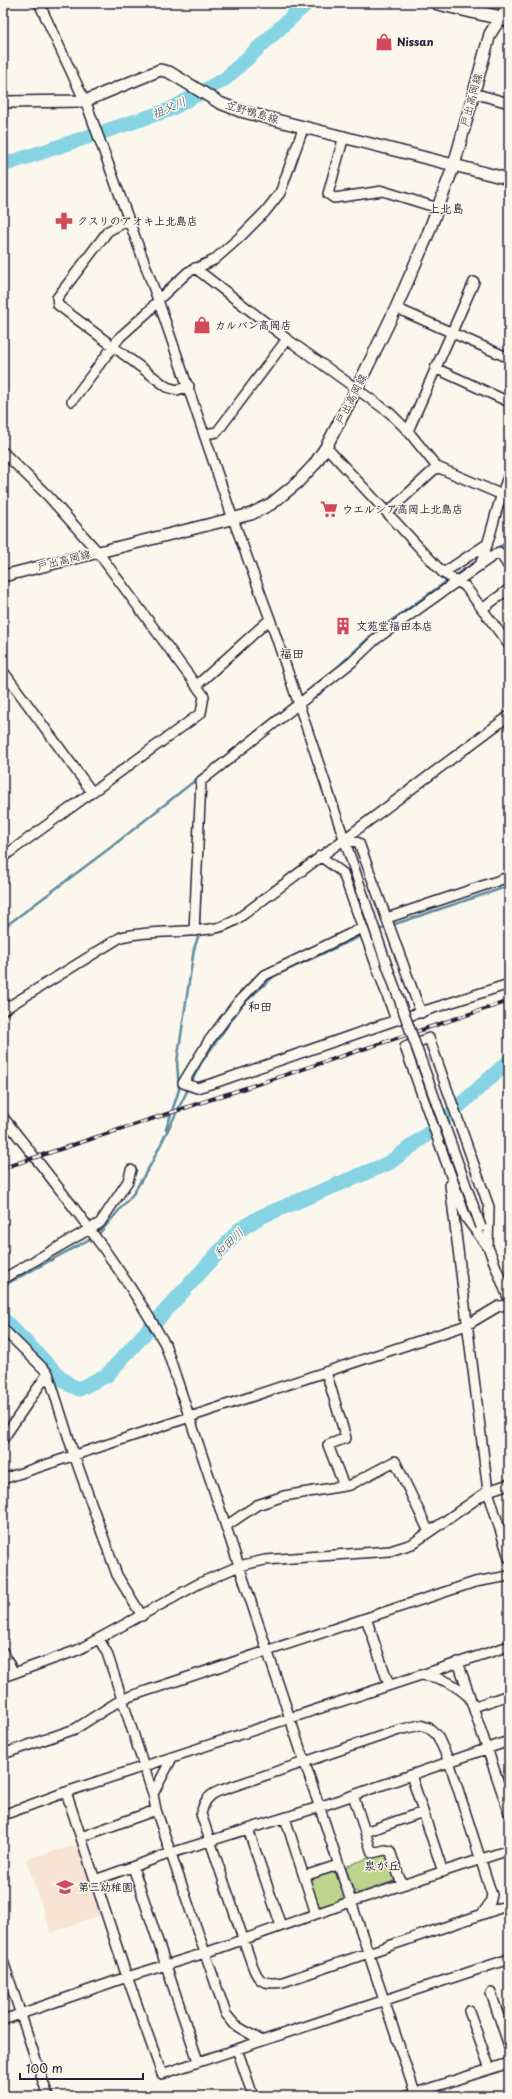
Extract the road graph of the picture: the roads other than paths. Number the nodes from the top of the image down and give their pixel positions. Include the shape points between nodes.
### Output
1 (39, 3) edge
2 (438, 3) edge
3 (508, 3) edge
4 (505, 19) edge
5 (472, 93) junction
6 (3, 102) edge
7 (509, 103) edge
8 (87, 104) junction
9 (304, 126) junction
10 (344, 136) junction
11 (454, 165) junction
12 (509, 179) edge
13 (438, 208) junction
14 (129, 220) junction
15 (195, 268) junction
16 (474, 282) dead end
17 (158, 300) junction
18 (396, 308) junction
19 (451, 332) junction
20 (287, 339) junction
21 (112, 346) junction
22 (509, 358) edge
23 (435, 368) junction
24 (188, 386) junction
25 (357, 388) junction
26 (72, 401) dead end
27 (509, 402) edge
28 (408, 431) junction
29 (205, 434) junction
30 (326, 447) junction
31 (3, 452) edge
32 (437, 467) junction
33 (509, 475) edge
34 (500, 494) junction
35 (387, 513) junction
36 (233, 519) junction
37 (97, 551) junction
38 (484, 555) junction
39 (509, 567) edge
40 (3, 576) edge
41 (450, 577) junction
42 (509, 588) edge
43 (482, 609) junction
44 (270, 619) junction
45 (509, 645) edge
46 (3, 671) edge
47 (196, 686) junction
48 (299, 705) junction
49 (509, 716) edge
50 (92, 792) junction
51 (344, 838) junction
52 (320, 856) junction
53 (3, 857) edge
54 (509, 877) edge
55 (387, 919) junction
56 (363, 929) junction
57 (194, 931) junction
58 (402, 960) junction
59 (377, 969) junction
60 (509, 984) edge
61 (3, 1010) edge
62 (422, 1013) junction
63 (396, 1020) junction
64 (3, 1117) edge
65 (448, 1169) junction
66 (131, 1170) dead end
67 (94, 1234) junction
68 (488, 1247) junction
69 (3, 1279) edge
70 (509, 1300) edge
71 (509, 1305) edge
72 (467, 1325) junction
73 (3, 1329) edge
74 (326, 1372) junction
75 (48, 1374) junction
76 (190, 1418) junction
77 (3, 1439) edge
78 (74, 1455) junction
79 (3, 1480) edge
80 (509, 1484) edge
81 (344, 1486) junction
82 (488, 1491) junction
83 (226, 1526) junction
84 (429, 1532) junction
85 (509, 1558) edge
86 (239, 1566) junction
87 (509, 1576) edge
88 (142, 1616) junction
89 (366, 1618) junction
90 (99, 1639) junction
91 (509, 1646) edge
92 (3, 1652) edge
93 (267, 1652) junction
94 (458, 1662) junction
95 (14, 1673) junction
96 (419, 1675) junction
97 (3, 1677) edge
98 (389, 1685) junction
99 (509, 1695) edge
100 (122, 1699) junction
101 (471, 1703) junction
102 (290, 1718) junction
103 (509, 1741) edge
104 (486, 1748) junction
105 (3, 1754) edge
106 (172, 1758) junction
107 (449, 1761) junction
108 (304, 1763) junction
109 (144, 1768) junction
110 (411, 1775) junction
111 (66, 1792) junction
112 (153, 1794) junction
113 (353, 1796) junction
114 (319, 1807) junction
115 (156, 1810) junction
116 (423, 1812) junction
117 (509, 1813) edge
118 (3, 1815) edge
119 (285, 1818) junction
120 (248, 1829) junction
121 (365, 1832) junction
122 (81, 1837) junction
123 (210, 1841) junction
124 (509, 1850) edge
125 (171, 1852) junction
126 (480, 1859) junction
127 (338, 1865) junction
128 (133, 1867) junction
129 (443, 1872) junction
130 (304, 1876) junction
131 (95, 1880) junction
132 (402, 1885) junction
133 (350, 1902) junction
134 (509, 1905) edge
135 (316, 1914) junction
136 (482, 1914) junction
137 (281, 1926) junction
138 (244, 1940) junction
139 (368, 1953) junction
140 (205, 1954) junction
141 (509, 1958) edge
142 (3, 1960) edge
143 (166, 1966) junction
144 (128, 1977) junction
145 (491, 1993) dead end
146 (385, 2000) junction
147 (469, 2011) dead end
148 (20, 2013) junction
149 (3, 2020) edge
150 (262, 2041) junction
151 (509, 2046) edge
152 (237, 2049) junction
153 (198, 2061) junction
154 (509, 2062) edge
155 (490, 2069) junction
156 (412, 2095) edge
157 (48, 2096) edge
158 (253, 2096) edge

1 - 8 street
2 - 4 highway
3 - 4 street
4 - 5 main road, 戸出高岡線 via 490,34
5 - 7 street
5 - 11 main road, 戸出高岡線
6 - 8 main road, 立野鴨島線
8 - 9 main road, 立野鴨島線 via 160,70 168,72 220,103
8 - 14 street
9 - 10 main road, 立野鴨島線
9 - 15 street via 280,193 239,238 214,260
10 - 11 main road, 立野鴨島線
10 - 13 street via 328,194 334,198 383,191
11 - 12 main road, 立野鴨島線
11 - 13 main road, 戸出高岡線
13 - 18 main road, 戸出高岡線
14 - 17 street
14 - 21 street via 108,231 57,298 61,308
15 - 17 street
15 - 20 street
16 - 19 street
17 - 21 street via 149,312
17 - 24 street
18 - 19 street
18 - 25 main road, 戸出高岡線
19 - 22 street
19 - 23 street
20 - 25 street
20 - 29 street via 217,432
21 - 24 street via 167,388 177,390
21 - 26 street
23 - 27 street
23 - 28 street
24 - 29 street
25 - 28 street via 390,413
25 - 30 main road, 戸出高岡線
28 - 32 street
29 - 36 street
30 - 35 street
30 - 36 main road, 戸出高岡線 via 314,465 271,504
31 - 37 street via 49,497
32 - 34 street
32 - 35 street
33 - 34 street
34 - 38 street
35 - 41 street
36 - 37 main road, 戸出高岡線
36 - 44 street
37 - 40 main road, 戸出高岡線
37 - 47 street
38 - 39 street via 499,552
38 - 41 street
38 - 41 street
41 - 43 street via 465,586
41 - 48 street
42 - 43 street
43 - 45 street
44 - 47 street
44 - 48 street
46 - 50 street
47 - 50 street via 204,696 201,713
48 - 51 street
48 - 57 street via 201,781
49 - 51 street
50 - 53 street
51 - 52 street
51 - 55 street via 359,843
51 - 68 street, bridge
52 - 56 street via 343,874
52 - 57 street via 236,920 218,928
54 - 55 street
55 - 58 street
56 - 59 street
56 - 63 street via 263,976 238,1002 208,1042 183,1083 197,1088
57 - 61 street via 138,933 121,937
58 - 59 street
58 - 62 street
59 - 63 street
60 - 62 street
62 - 63 street
64 - 67 street
65 - 68 street via 466,1218
65 - 68 street via 405,1047 429,1038 489,1207
65 - 72 street
66 - 67 street via 128,1181
67 - 69 street
67 - 76 street via 137,1294 165,1344
68 - 70 street
71 - 72 street via 499,1306
72 - 74 street
72 - 82 street
73 - 75 street
74 - 76 street
74 - 81 street via 346,1438 328,1445
75 - 77 street
75 - 78 street
76 - 78 street
76 - 83 street
78 - 79 street
78 - 88 street via 117,1576
80 - 82 street
81 - 83 street via 284,1496 258,1505
81 - 84 street via 394,1461
82 - 84 street
82 - 85 street
83 - 86 street
84 - 86 street via 412,1544 390,1551 265,1560
86 - 88 street
86 - 93 street
87 - 89 street via 475,1582
88 - 90 street
89 - 93 street
89 - 98 street
90 - 95 street via 78,1650
90 - 100 street via 107,1654
91 - 94 street
92 - 95 street
93 - 100 street
93 - 102 street
94 - 96 street
94 - 101 street
95 - 97 street
96 - 98 street
96 - 101 street via 440,1678 456,1686
98 - 102 street
99 - 101 street
100 - 105 street via 75,1729
100 - 109 street
101 - 104 street
102 - 106 street
102 - 108 street
103 - 104 street
104 - 107 street
104 - 117 street
106 - 109 street
106 - 112 street
107 - 108 street via 437,1735 420,1725
107 - 110 street
107 - 126 street
108 - 114 street
108 - 123 street via 210,1795 201,1814
109 - 111 street
109 - 112 street
110 - 113 street
110 - 116 street
111 - 118 street
111 - 122 street
112 - 115 street
113 - 114 street
113 - 121 street
114 - 119 street
114 - 127 street
115 - 122 street
115 - 125 street
116 - 121 street
116 - 129 street
119 - 120 street
119 - 130 street
120 - 123 street
120 - 137 street
121 - 132 street via 372,1853 390,1851
122 - 131 street
123 - 125 street
123 - 138 street
124 - 126 street
125 - 128 street
125 - 140 street
126 - 129 street
126 - 136 street via 492,1895
127 - 130 street
127 - 133 street
128 - 131 street
128 - 143 street
129 - 132 street
130 - 135 street
131 - 144 street
132 - 133 street
133 - 135 street
133 - 139 street
134 - 136 street
135 - 137 street
136 - 139 street
137 - 138 street
138 - 139 street via 255,1972 262,1981 270,1984 283,1982
138 - 140 street
139 - 146 street
140 - 143 street
140 - 150 street via 226,2014 235,2025
141 - 146 street
142 - 148 street
143 - 144 street
143 - 153 street
144 - 148 street
144 - 153 street via 162,2074
145 - 151 street
146 - 150 street
146 - 156 street
147 - 155 street
148 - 149 street
148 - 157 street
150 - 152 street
152 - 153 street
152 - 158 street
154 - 155 street
155 - 156 street

